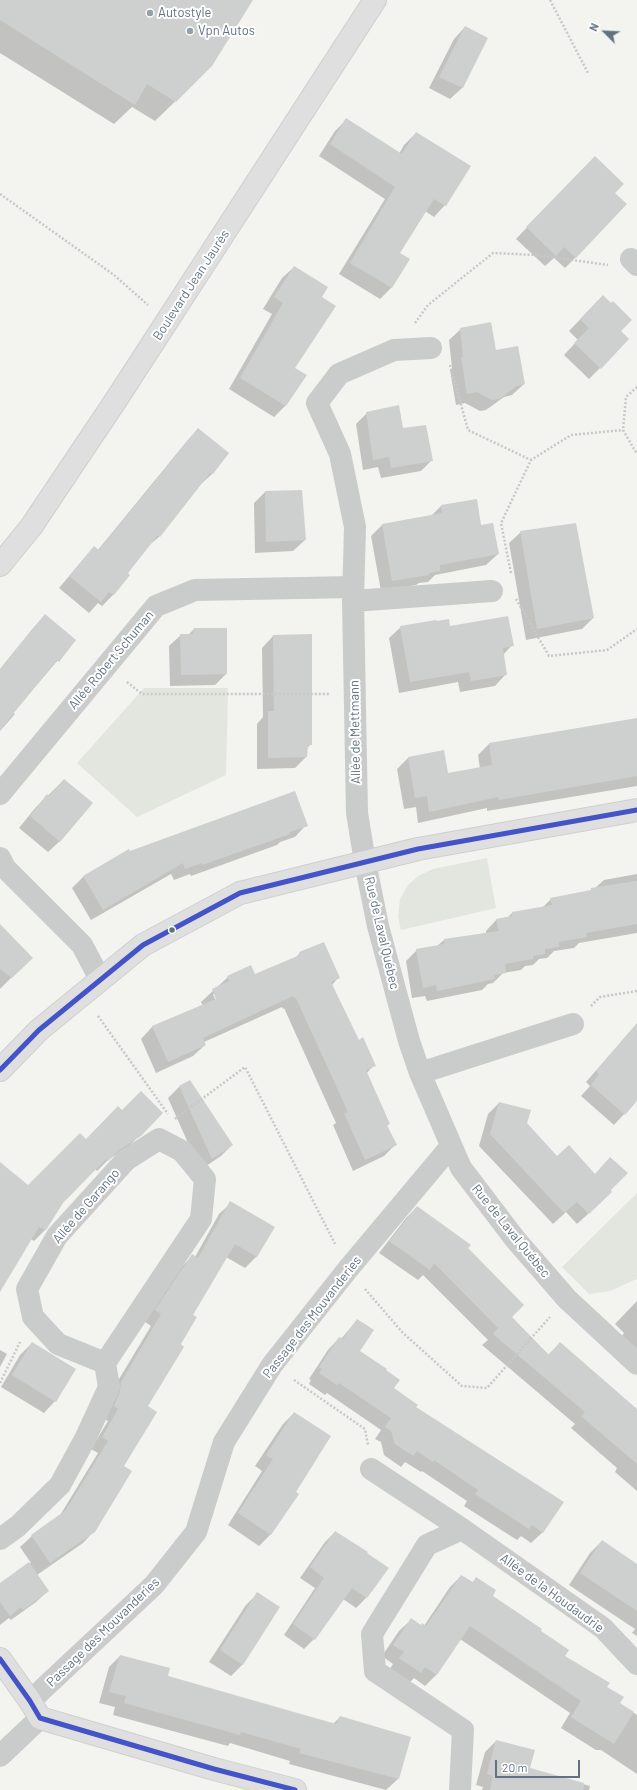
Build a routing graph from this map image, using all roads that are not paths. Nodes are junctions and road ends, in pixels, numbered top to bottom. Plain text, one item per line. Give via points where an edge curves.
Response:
1 (375, 0) edge
2 (432, 348) road end
3 (0, 565) edge
4 (492, 591) road end
5 (353, 594) junction
6 (0, 794) edge
7 (637, 810) edge
8 (0, 858) edge
9 (365, 862) junction
10 (100, 979) junction
11 (573, 1024) road end
12 (0, 1070) edge
13 (420, 1073) junction
14 (451, 1146) junction
15 (105, 1363) junction
16 (637, 1364) edge
17 (371, 1469) road end
18 (462, 1529) junction
19 (0, 1539) edge
20 (0, 1659) edge
21 (637, 1664) edge
22 (35, 1710) junction
23 (0, 1756) edge
24 (295, 1790) edge
25 (460, 1790) edge

1 - 3 street, Boulevard Jean Jaurès via 31,527
2 - 5 street, Allée de Mettmann via 394,350 339,374 317,403 340,454 355,527
4 - 5 street
5 - 6 street, Allée Robert Schuman via 195,590 156,606
5 - 9 street, Allée de Mettmann via 357,813
7 - 9 street via 418,849
8 - 10 street via 5,868 82,945
9 - 10 street via 240,893 142,945
9 - 13 street, Rue de Laval Québec via 378,926 408,1041
10 - 12 street via 39,1030
11 - 13 street
13 - 14 street, Rue de Laval Québec
14 - 16 street, Rue de Laval Québec via 461,1168 520,1245 566,1299
14 - 22 street, Passage des Mouvanderies via 272,1365 224,1442 196,1532 154,1585
15 - 15 street, Allée de Garango via 202,1219 205,1179 182,1151 159,1140 126,1160 57,1236 27,1289 33,1317 58,1344
15 - 19 street via 109,1387 60,1485 18,1526
17 - 18 street, Allée de la Houdaudrie
18 - 21 street, Allée de la Houdaudrie via 603,1628
18 - 25 street via 427,1545 372,1634 375,1671 463,1730
20 - 22 street
22 - 23 street, Passage des Mouvanderies
22 - 24 street via 214,1769

